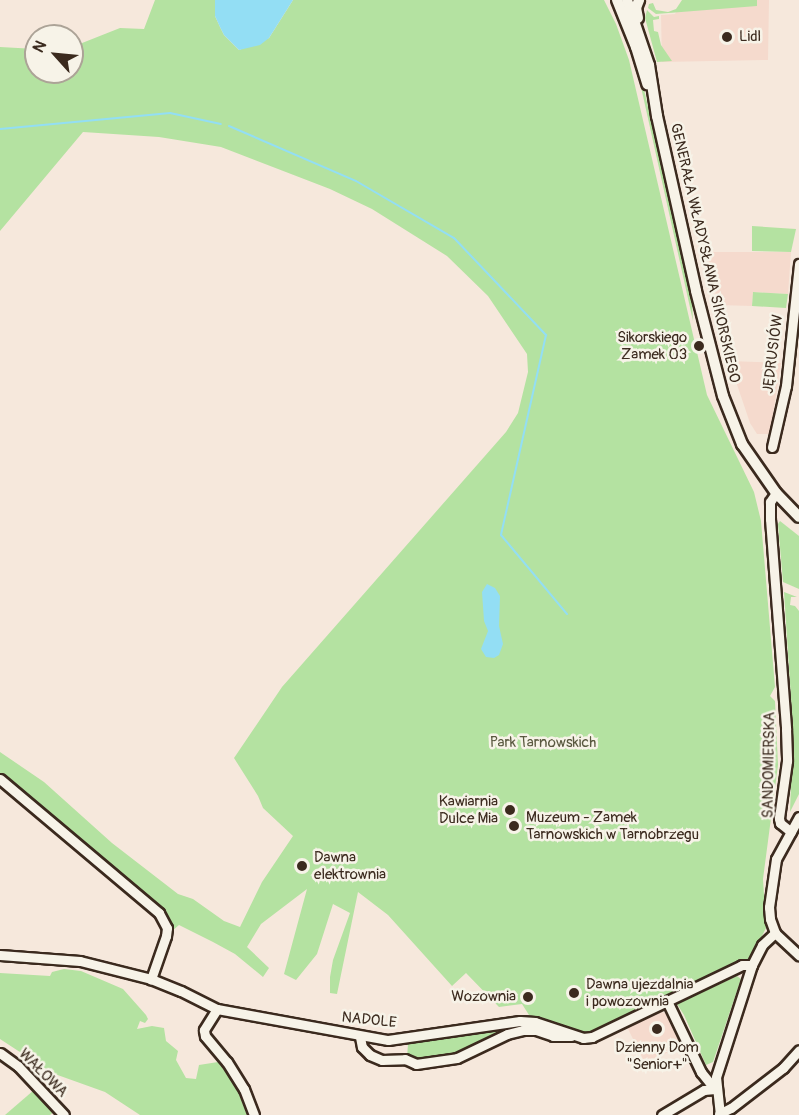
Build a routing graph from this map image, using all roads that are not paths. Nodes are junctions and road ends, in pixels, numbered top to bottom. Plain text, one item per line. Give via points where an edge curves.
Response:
1 (617, 0) edge
2 (627, 0) edge
3 (639, 0) edge
4 (644, 44) junction
5 (657, 116) junction
6 (799, 264) edge
7 (772, 447) dead end
8 (776, 493) junction
9 (799, 517) edge
10 (0, 779) edge
11 (799, 817) edge
12 (791, 832) junction
13 (775, 933) junction
14 (0, 955) edge
15 (799, 955) edge
16 (752, 965) junction
17 (151, 980) junction
18 (667, 1001) junction
19 (217, 1010) junction
20 (572, 1035) junction
21 (360, 1037) junction
22 (799, 1050) edge
23 (0, 1053) edge
24 (715, 1089) junction
25 (719, 1114) edge
26 (64, 1115) edge
27 (254, 1115) edge
28 (662, 1115) edge

1 - 5 street, GENERAŁA WŁADYSŁAWA SIKORSKIEGO
2 - 4 street, GENERAŁA WŁADYSŁAWA SIKORSKIEGO
3 - 4 street via 636,8
4 - 5 street, GENERAŁA WŁADYSŁAWA SIKORSKIEGO
5 - 8 street, GENERAŁA WŁADYSŁAWA SIKORSKIEGO via 723,396 742,444
6 - 7 street, JĘDRUSIÓW via 786,386
8 - 9 street, GENERAŁA WŁADYSŁAWA SIKORSKIEGO
8 - 12 street, SANDOMIERSKA via 769,505 787,761 779,818
10 - 17 street via 159,913 167,928
11 - 12 street
12 - 13 street, SANDOMIERSKA via 776,859 769,907
13 - 15 street
13 - 16 street via 762,945
14 - 17 street, NADOLE via 80,961
16 - 18 street, NADOLE via 742,965
16 - 24 street
17 - 19 street, NADOLE
18 - 20 street, NADOLE via 592,1037
18 - 24 street via 701,1072
19 - 21 street, NADOLE
19 - 27 street via 204,1030 205,1036 244,1089
20 - 21 street, NADOLE via 520,1021 388,1040
20 - 21 street via 523,1030 457,1058 416,1064 370,1055 362,1047
22 - 25 street via 783,1068
23 - 26 street, WAŁOWA via 18,1066
24 - 25 street
24 - 28 street via 704,1090

